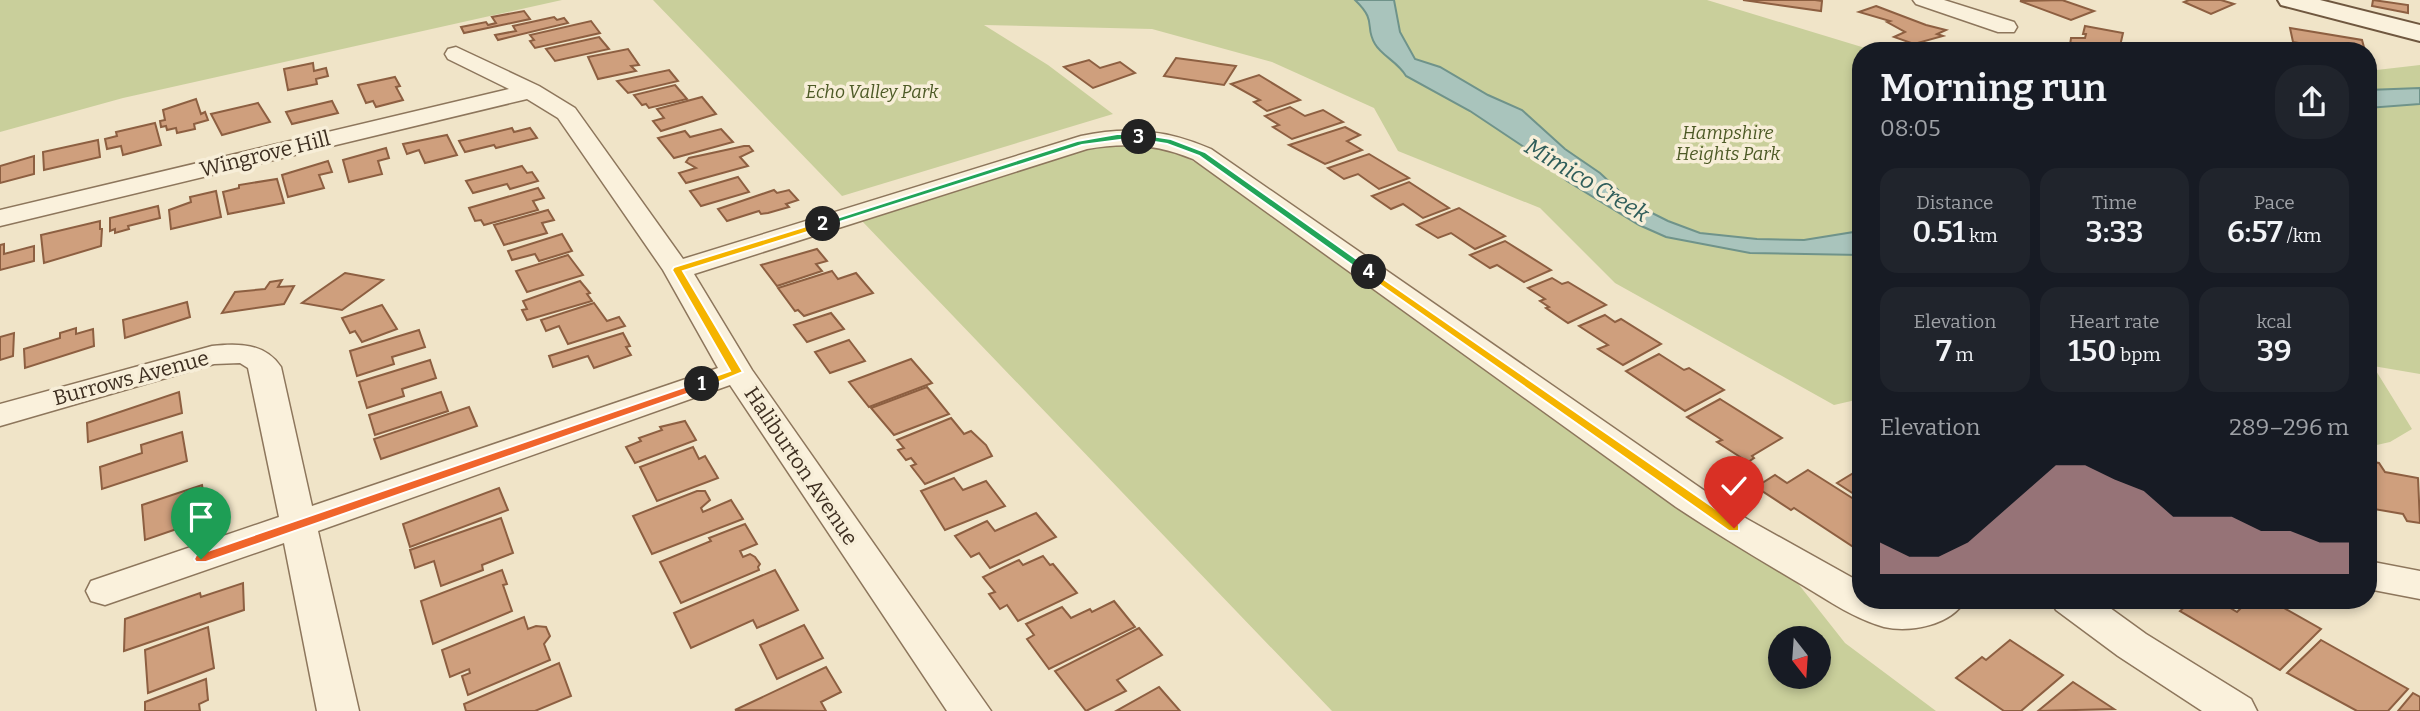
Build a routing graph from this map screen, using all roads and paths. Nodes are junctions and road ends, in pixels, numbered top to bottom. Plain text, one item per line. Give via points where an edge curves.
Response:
1 (1923, 0) edge
2 (2290, 0) edge
3 (2006, 27) dead end
4 (2420, 33) edge
5 (456, 54) dead end
6 (531, 91) junction
7 (0, 218) edge
8 (677, 270) junction
9 (737, 372) junction
10 (0, 415) edge
11 (298, 526) junction
12 (2377, 577) edge
13 (2420, 585) edge
14 (105, 591) dead end
15 (1852, 596) edge
16 (1879, 609) edge
17 (1930, 609) edge
18 (2082, 609) edge
19 (338, 711) edge
20 (970, 711) edge
21 (2236, 711) edge

1 - 3 street
2 - 4 main road
5 - 6 street, Haliburton Avenue
6 - 7 street, Wingrove Hill
6 - 8 street, Haliburton Avenue via 567,113
8 - 9 street, Haliburton Avenue
8 - 15 street via 1081,143 1117,137 1168,141 1202,154 1689,498
9 - 11 street
9 - 20 street, Haliburton Avenue
10 - 11 street, Burrows Avenue via 212,355 238,353 257,358 265,367
11 - 14 street
11 - 19 street, Burrows Avenue
12 - 13 street
16 - 17 street via 1906,615
18 - 21 street

